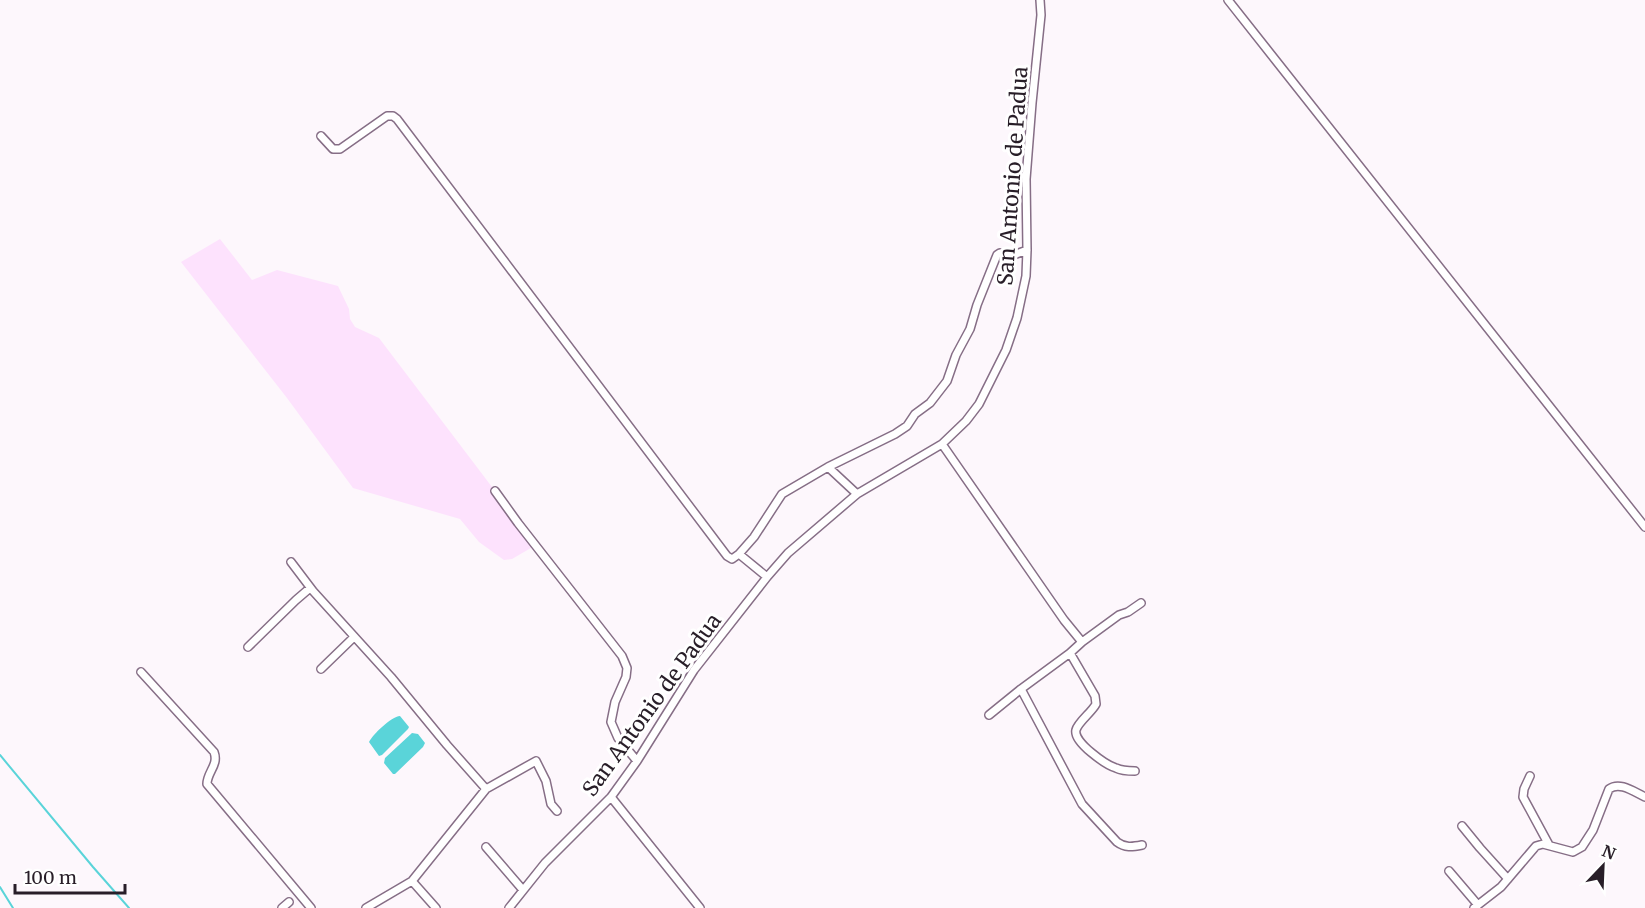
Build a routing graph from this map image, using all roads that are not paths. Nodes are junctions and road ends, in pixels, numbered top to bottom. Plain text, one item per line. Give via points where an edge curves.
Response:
1 (1040, 0) edge
2 (1228, 0) edge
3 (321, 136) dead end
4 (1027, 250) junction
5 (942, 444) junction
6 (828, 467) junction
7 (495, 491) dead end
8 (857, 494) junction
9 (1645, 527) edge
10 (739, 554) junction
11 (291, 562) dead end
12 (767, 577) junction
13 (310, 588) junction
14 (1141, 603) dead end
15 (354, 637) junction
16 (1082, 642) junction
17 (248, 647) dead end
18 (1070, 653) junction
19 (321, 669) dead end
20 (141, 672) dead end
21 (1021, 689) junction
22 (989, 715) dead end
23 (637, 761) junction
24 (1135, 771) dead end
25 (1530, 776) dead end
26 (486, 789) junction
27 (611, 797) junction
28 (1645, 797) edge
29 (557, 811) dead end
30 (1462, 826) dead end
31 (1549, 845) junction
32 (1142, 846) dead end
33 (486, 847) dead end
34 (1449, 871) dead end
35 (1508, 879) junction
36 (412, 880) junction
37 (523, 890) junction
38 (289, 902) dead end
39 (1476, 906) edge
40 (282, 908) edge
41 (311, 908) edge
42 (366, 908) edge
43 (436, 908) edge
44 (509, 908) edge
45 (700, 908) edge

1 - 4 street, San Antonio de Padua via 1026,170
2 - 9 street
3 - 10 street via 333,149 339,149 387,116 397,119 727,556 732,559
4 - 5 street, San Antonio de Padua via 1026,276 1006,351 979,404
4 - 6 street via 1011,256 997,255 947,381 930,403 896,434
5 - 8 street, San Antonio de Padua
5 - 16 street
6 - 8 street
6 - 10 street via 782,494
7 - 23 street via 622,656 626,677 611,722 618,738
8 - 12 street, San Antonio de Padua via 788,553
10 - 12 street
11 - 13 street
12 - 23 street, San Antonio de Padua via 694,669
13 - 15 street
13 - 17 street
14 - 16 street
15 - 19 street
15 - 26 street
16 - 18 street
18 - 21 street
18 - 24 street via 1096,700 1076,735 1109,765
20 - 41 street via 214,752 216,761 207,784
21 - 22 street
21 - 32 street via 1082,804 1122,846
23 - 27 street, San Antonio de Padua
25 - 31 street via 1523,797
26 - 29 street via 536,761
26 - 36 street
27 - 37 street, San Antonio de Padua
27 - 45 street
28 - 31 street via 1620,785 1612,786 1582,848 1573,852
30 - 35 street
31 - 35 street via 1536,846
33 - 37 street
34 - 39 street
35 - 39 street
36 - 42 street
36 - 43 street
37 - 44 street, San Antonio de Padua
38 - 40 street

